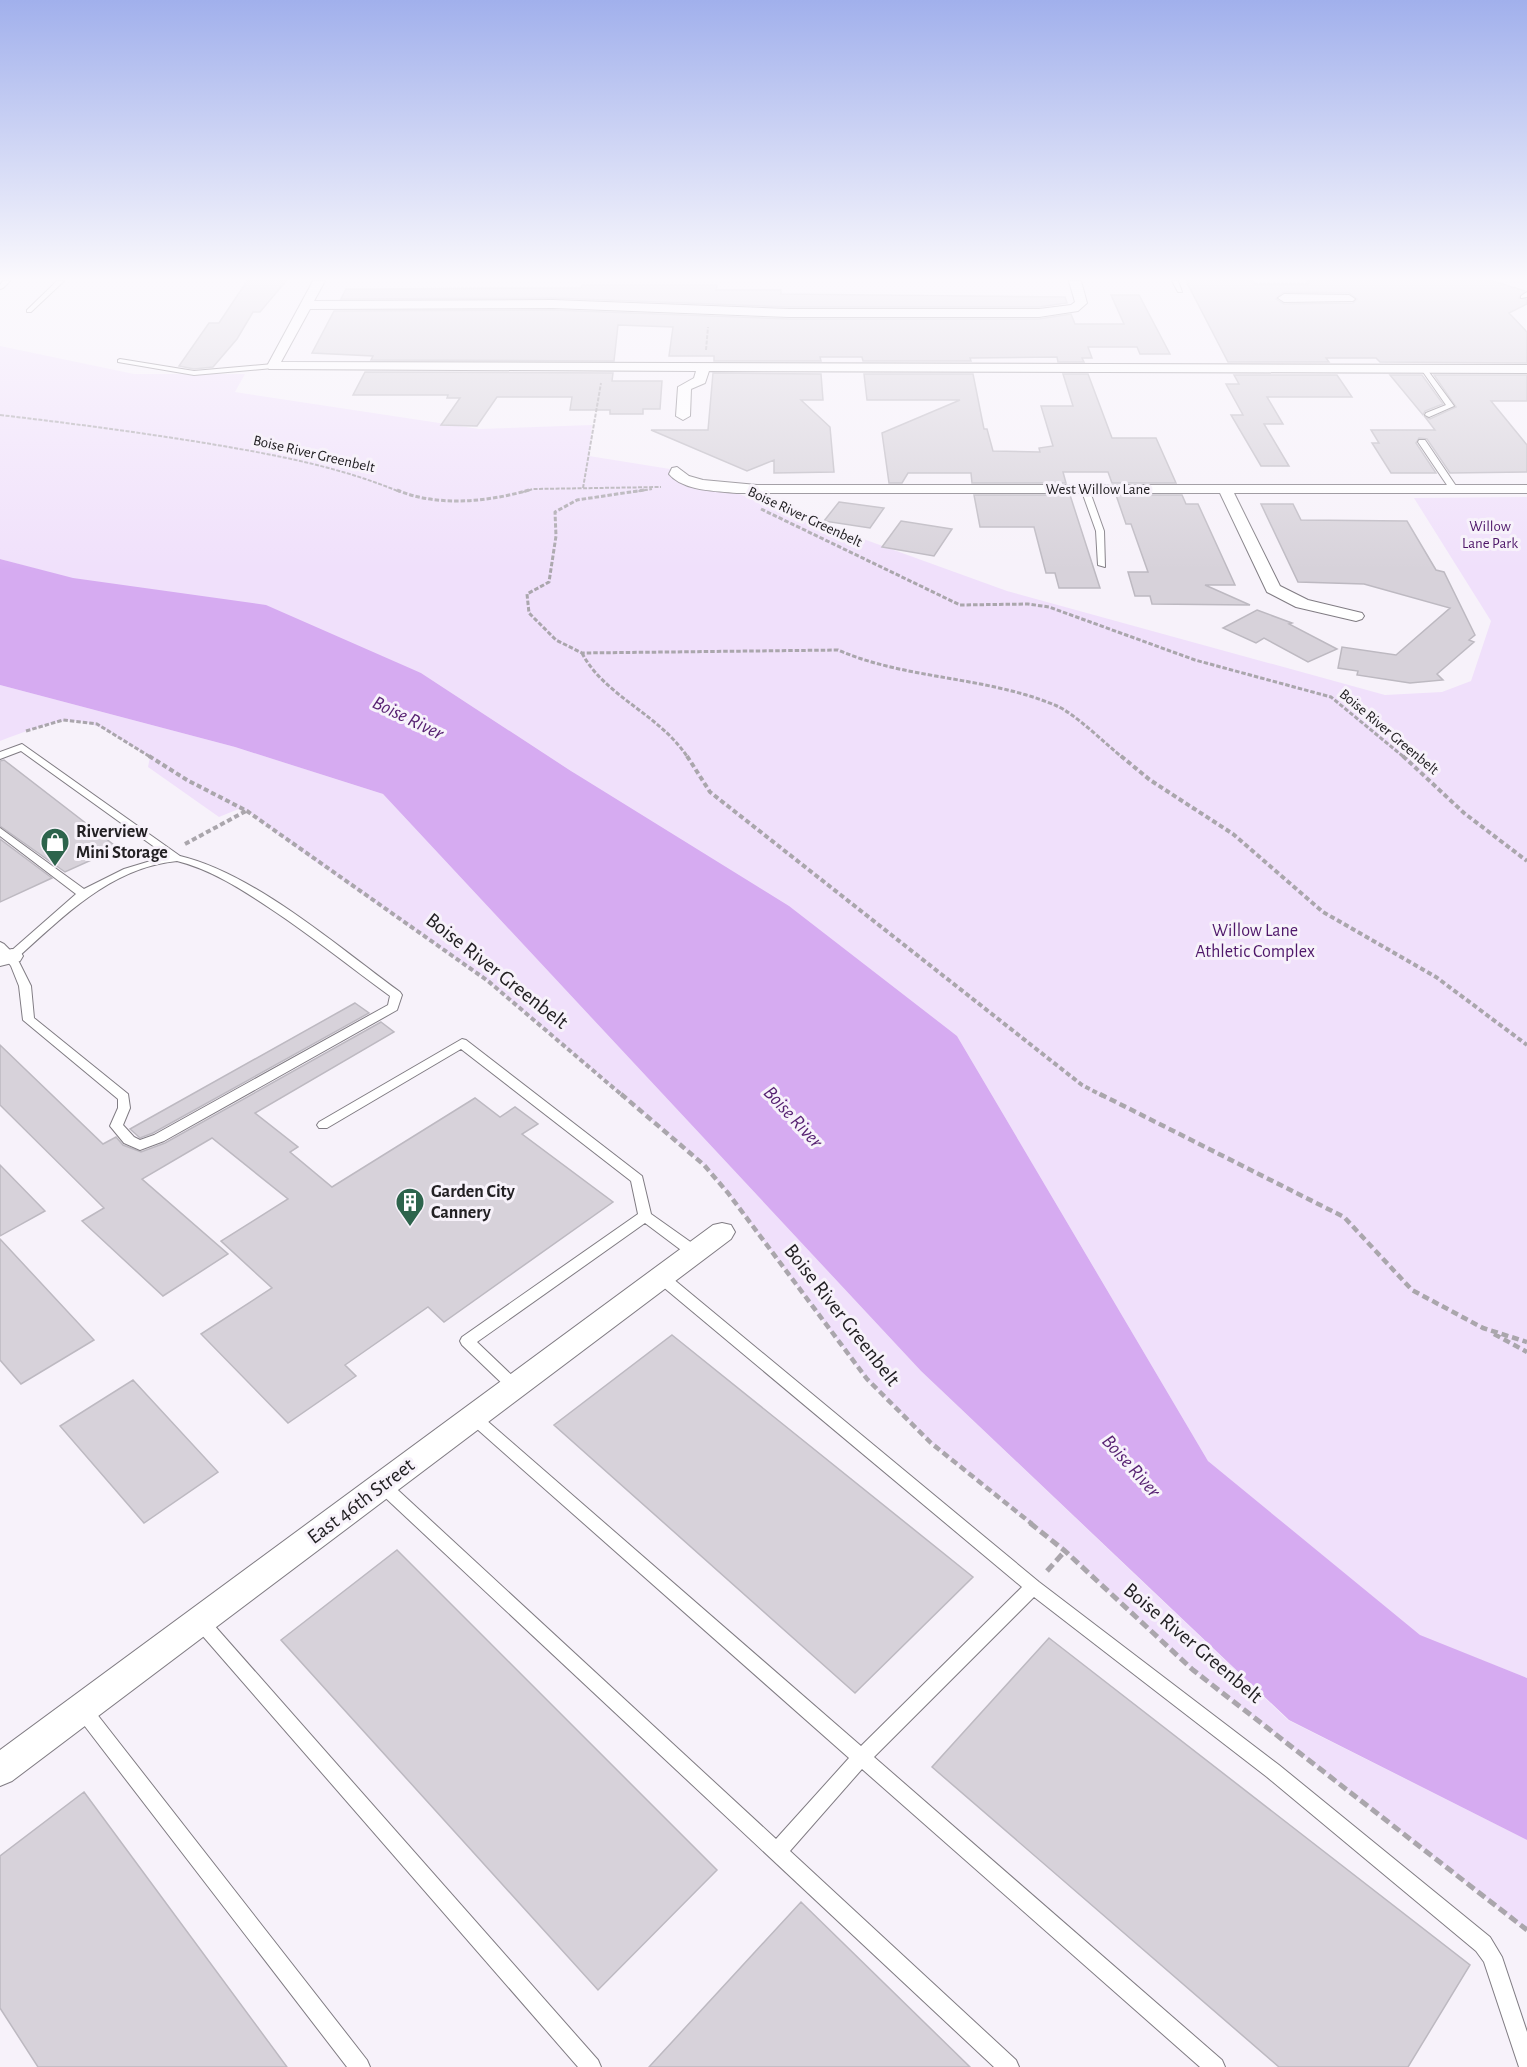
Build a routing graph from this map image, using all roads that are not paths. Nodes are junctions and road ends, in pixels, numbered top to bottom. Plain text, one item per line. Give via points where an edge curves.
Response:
1 (701, 377) edge
2 (1430, 377) edge
3 (1429, 415) dead end
4 (683, 417) dead end
5 (1422, 442) dead end
6 (677, 471) dead end
7 (1085, 489) junction
8 (1226, 489) junction
9 (1454, 489) junction
10 (1527, 489) edge
11 (1102, 566) dead end
12 (1356, 616) dead end
13 (0, 756) edge
14 (0, 831) edge
15 (176, 857) junction
16 (83, 894) junction
17 (4, 954) edge
18 (323, 1125) dead end
19 (645, 1216) junction
20 (722, 1232) dead end
21 (694, 1252) junction
22 (661, 1277) junction
23 (514, 1386) junction
24 (473, 1417) junction
25 (382, 1485) junction
26 (1033, 1587) junction
27 (201, 1621) junction
28 (82, 1709) junction
29 (861, 1758) junction
30 (0, 1770) edge
31 (777, 1852) junction
32 (1527, 2062) edge
33 (584, 2065) edge
34 (360, 2067) edge
35 (1009, 2067) edge
36 (1215, 2067) edge

1 - 4 street via 686,387
2 - 3 lane via 1450,406
5 - 9 lane
6 - 7 street, West Willow Lane via 680,478 735,488
7 - 8 street, West Willow Lane
7 - 11 lane via 1100,531
8 - 9 street, West Willow Lane
8 - 12 street via 1273,590 1285,598
9 - 10 street, West Willow Lane
13 - 15 lane via 22,747
14 - 16 lane
15 - 16 lane via 148,863
15 - 17 lane via 201,862 262,899 396,995 393,1006 159,1138 140,1145 116,1126 124,1097 29,1020 24,1009 26,992
16 - 17 lane
18 - 19 lane via 462,1043 637,1179
19 - 21 lane
19 - 23 lane via 467,1341
20 - 21 street, East 46th Street
21 - 22 street, East 46th Street
22 - 23 street, East 46th Street
22 - 26 lane
23 - 24 street, East 46th Street
24 - 25 street, East 46th Street
24 - 29 lane
25 - 27 street, East 46th Street
25 - 31 lane
26 - 29 lane
26 - 32 lane via 1273,1771 1483,1944 1492,1957
27 - 28 street, East 46th Street
27 - 33 lane
28 - 30 street, East 46th Street
28 - 34 lane
29 - 31 lane
29 - 36 lane
31 - 35 lane

